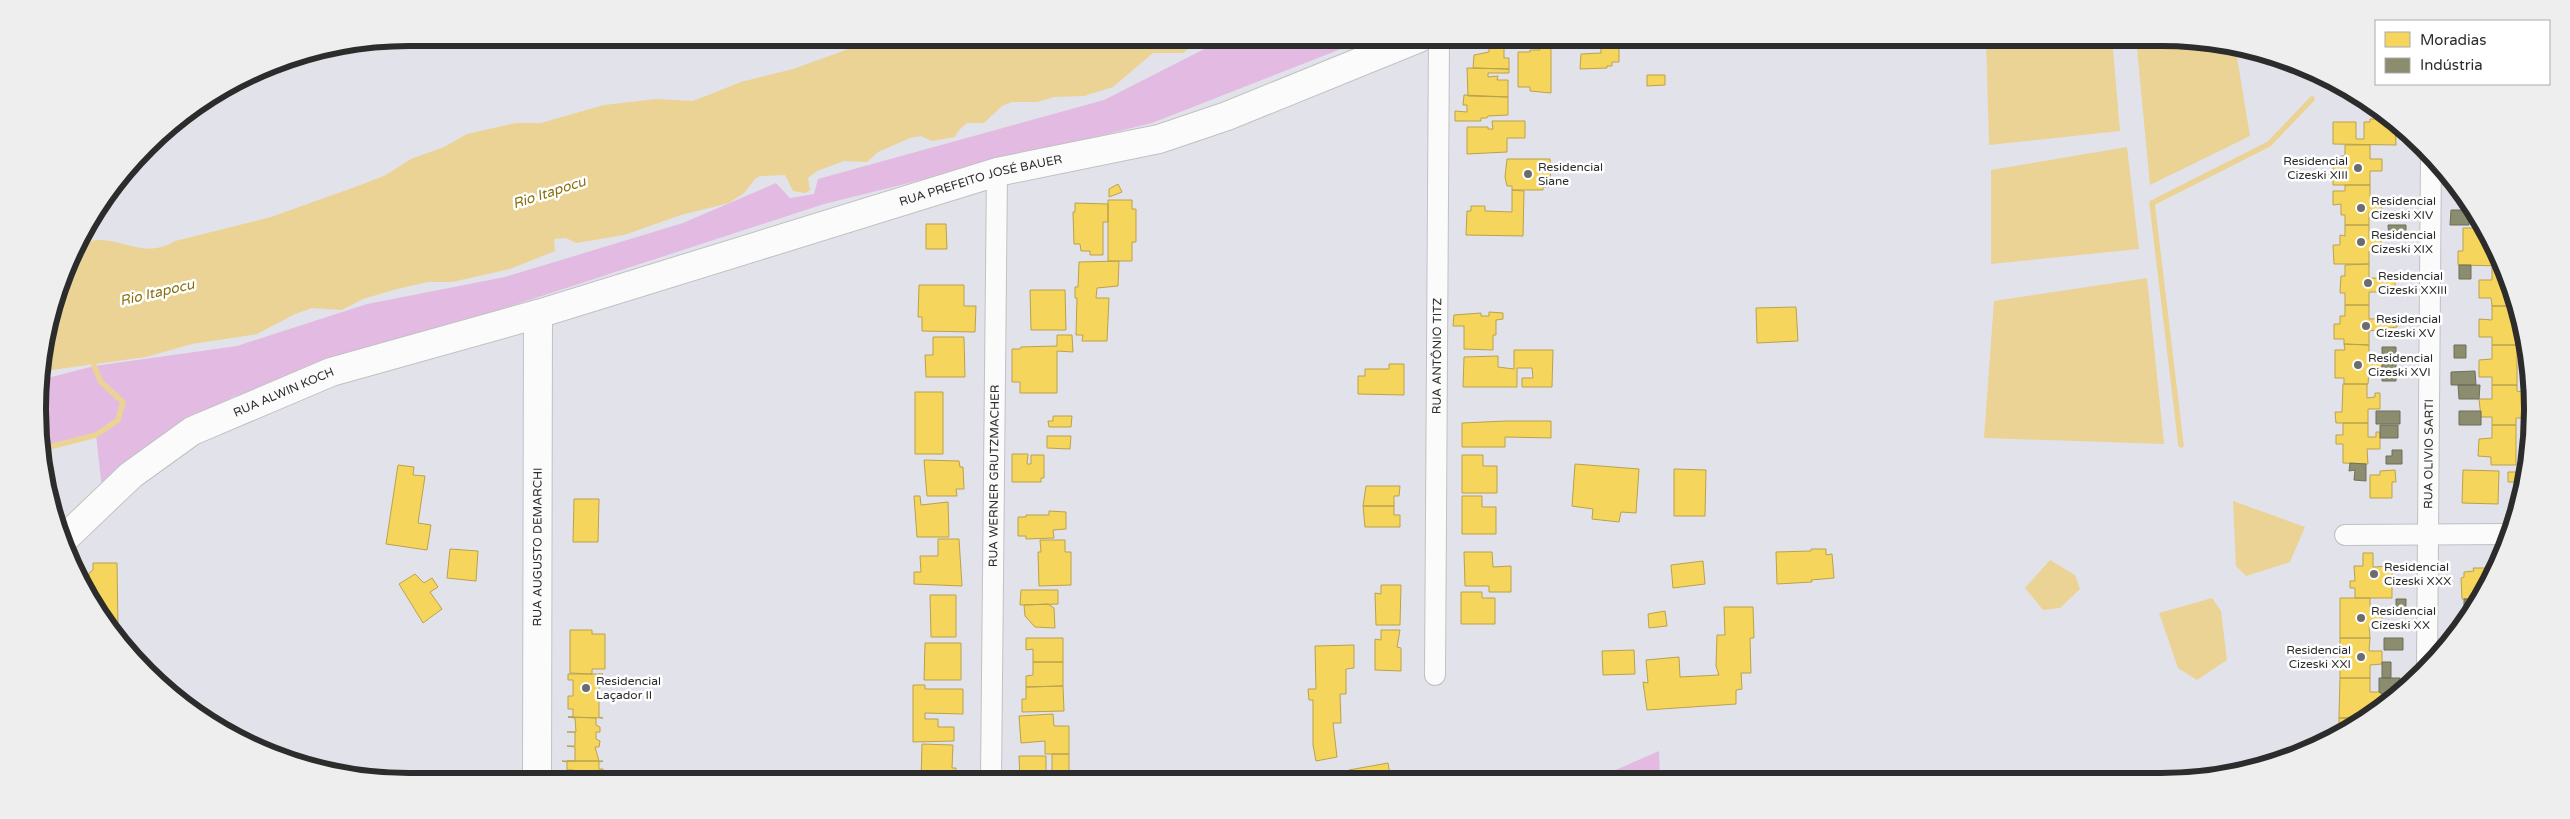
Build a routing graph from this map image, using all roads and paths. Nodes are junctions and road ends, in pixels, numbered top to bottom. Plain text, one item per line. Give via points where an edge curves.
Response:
1 (1399, 46) edge
2 (1439, 46) edge
3 (2431, 167) edge
4 (997, 172) junction
5 (538, 314) junction
6 (69, 534) edge
7 (2501, 534) edge
8 (2345, 536) dead end
9 (2428, 536) junction
10 (2428, 655) edge
11 (1435, 675) dead end
12 (537, 773) edge
13 (991, 773) edge

1 - 4 street, RUA PREFEITO JOSÉ BAUER via 1227,116 1159,139
2 - 11 street, RUA ANTÔNIO TITZ
3 - 9 street, RUA OLIVIO SARTI
4 - 5 street, RUA PREFEITO JOSÉ BAUER
4 - 13 street, RUA WERNER GRUTZMACHER
5 - 6 street, RUA ALWIN KOCH via 331,372 192,431 131,475
5 - 12 street, RUA AUGUSTO DEMARCHI
7 - 9 street
8 - 9 street
9 - 10 street, RUA OLIVIO SARTI

